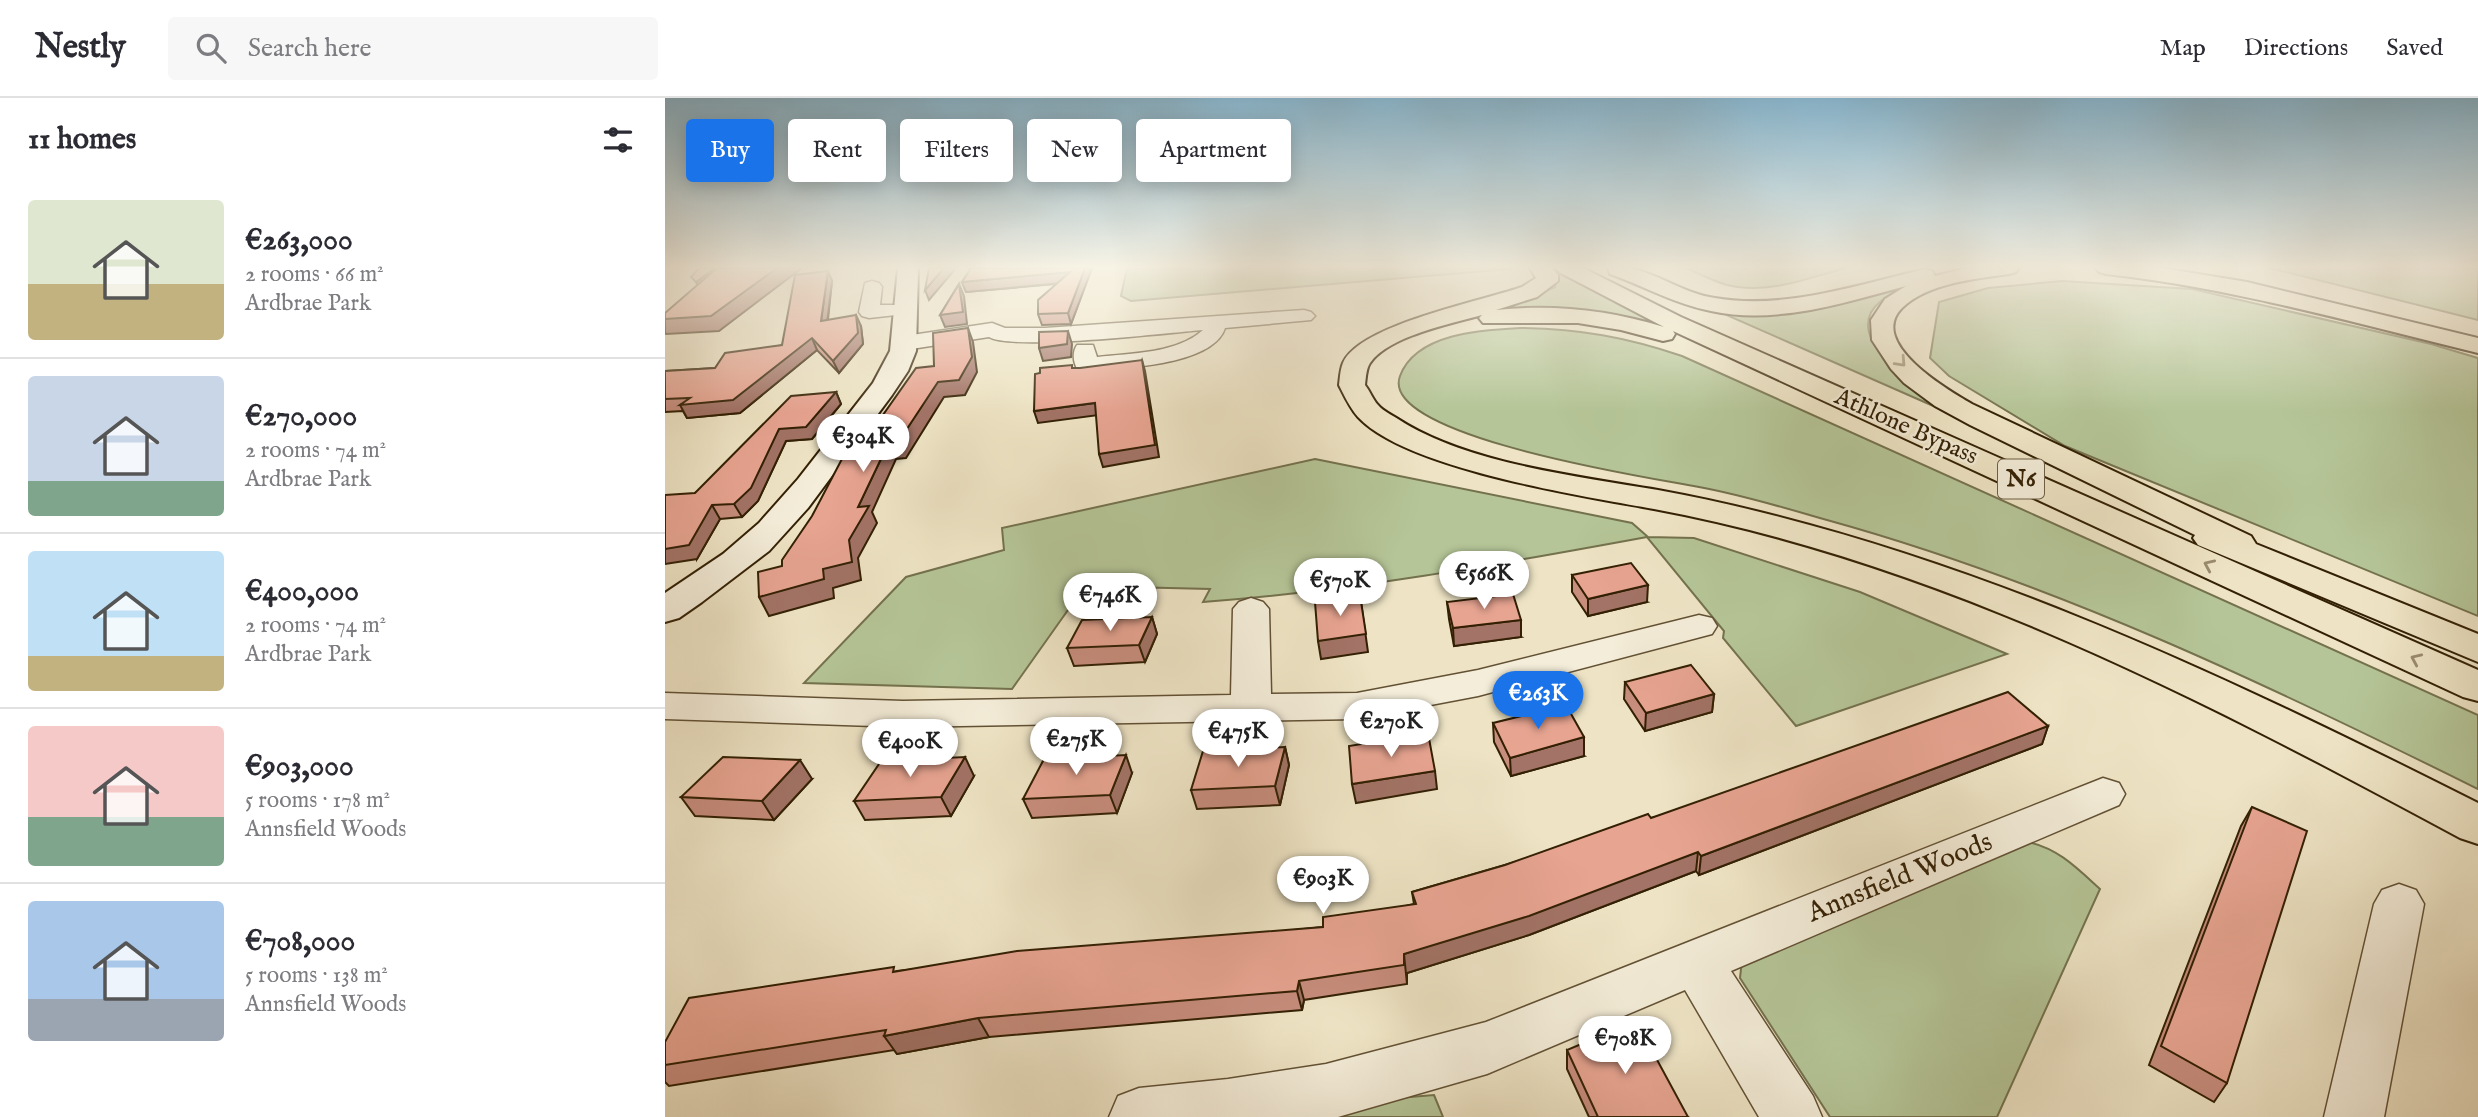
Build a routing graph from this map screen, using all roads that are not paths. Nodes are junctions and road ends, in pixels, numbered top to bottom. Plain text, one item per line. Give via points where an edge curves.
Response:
1 (907, 316) edge
2 (1304, 316) dead end
3 (1447, 316) edge
4 (1660, 316) edge
5 (1711, 316) edge
6 (1885, 316) edge
7 (2360, 316) edge
8 (2389, 316) edge
9 (1217, 321) junction
10 (1396, 334) junction
11 (2478, 339) edge
12 (905, 343) junction
13 (2478, 346) edge
14 (1059, 368) edge
15 (1962, 453) junction
16 (2323, 584) junction
17 (1251, 609) dead end
18 (665, 610) edge
19 (1699, 626) dead end
20 (2478, 649) edge
21 (2478, 687) edge
22 (665, 706) edge
23 (1251, 708) junction
24 (2103, 794) dead end
25 (2478, 825) edge
26 (2399, 904) dead end
27 (1696, 961) junction
28 (1139, 1117) edge
29 (1791, 1117) edge
30 (2354, 1117) edge

1 - 12 main road
2 - 9 street
3 - 10 highway
4 - 15 highway, Athlone Bypass / N6
5 - 16 highway, Athlone Bypass / N6 via 1904,406
6 -> 16 highway via 1882,326 1887,347 1925,385 2002,429
7 - 13 highway
8 - 11 highway
9 - 12 street via 1045,335 1002,335 992,330
9 - 14 street via 1215,331 1193,349 1168,355 1085,357
10 - 15 highway via 1509,316 1574,317 1633,325 1802,395
10 - 25 highway via 1362,355 1351,381 1368,414 1418,442 1537,477 1692,507 1800,534 1939,576 2078,630 2232,699
12 - 18 main road via 884,386 778,522 731,564
21 -> 15 highway, Athlone Bypass / N6
16 - 20 highway, Athlone Bypass / N6
17 - 23 street
19 - 23 street via 1478,683 1357,706
22 - 23 street via 903,714
24 - 27 street, Annsfield Woods
26 - 30 street
27 - 28 street, Annsfield Woods via 1545,1026 1453,1059 1326,1092
27 - 29 street

